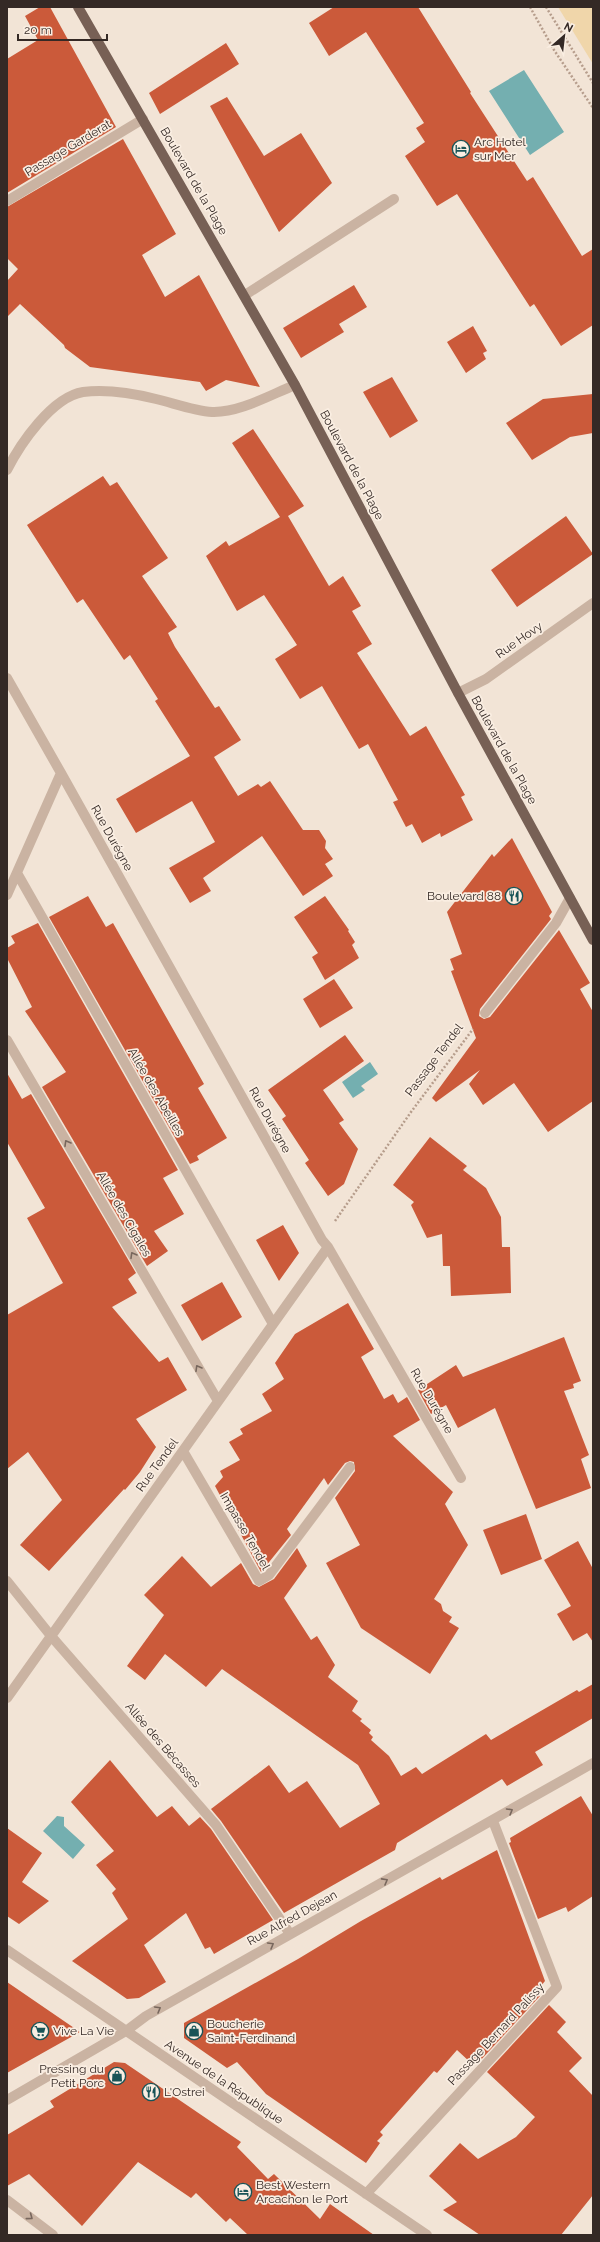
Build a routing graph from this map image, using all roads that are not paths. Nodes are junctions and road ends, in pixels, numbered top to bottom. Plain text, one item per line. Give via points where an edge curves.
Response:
1 (78, 7) edge
2 (143, 119) junction
3 (394, 199) dead end
4 (7, 201) edge
5 (245, 295) junction
6 (295, 385) junction
7 (7, 470) edge
8 (593, 603) edge
9 (7, 678) edge
10 (458, 693) junction
11 (61, 773) junction
12 (17, 873) junction
13 (7, 895) edge
14 (570, 898) junction
15 (593, 940) edge
16 (485, 1013) road end
17 (7, 1040) edge
18 (325, 1243) junction
19 (273, 1324) junction
20 (218, 1401) junction
21 (183, 1451) junction
22 (350, 1467) dead end
23 (461, 1478) dead end
24 (7, 1581) edge
25 (51, 1636) junction
26 (7, 1698) edge
27 (593, 1763) edge
28 (493, 1821) junction
29 (290, 1934) junction
30 (7, 1950) edge
31 (126, 2031) junction
32 (7, 2100) edge
33 (366, 2194) junction
34 (7, 2200) edge
35 (53, 2235) edge
36 (428, 2235) edge

1 - 2 main road, Boulevard de la Plage
2 - 4 street, Passage Garderat
2 - 5 main road, Boulevard de la Plage
3 - 5 street
5 - 6 main road, Boulevard de la Plage
6 - 7 street via 230,410 211,412 140,395 113,391 82,392 59,403 37,425
6 - 10 main road, Boulevard de la Plage
8 - 10 street, Rue Hovy via 486,679
9 - 11 street, Rue Durégne
10 - 14 main road, Boulevard de la Plage
11 - 12 street
11 - 18 street, Rue Durégne
12 - 13 street
12 - 19 street, Allée des Abeilles
14 - 15 main road, Boulevard de la Plage
14 - 16 street via 556,923
20 -> 17 street, Allée des Cigales
18 - 19 street, Rue Tendel
18 - 23 street, Rue Durégne
19 - 20 street, Rue Tendel
20 - 21 street, Rue Tendel
21 - 22 street, Impasse Tendel via 259,1581 268,1575
21 - 25 street, Rue Tendel
24 - 25 street, Allée des Bécasses
25 - 26 street, Rue Tendel
25 - 29 street, Allée des Bécasses via 216,1825
28 -> 27 street, Rue Alfred Dejean
29 -> 28 street, Rue Alfred Dejean
28 - 33 street, Passage Bernard Palissy via 557,1987
31 -> 29 street, Rue Alfred Dejean via 146,2016
30 - 31 street, Avenue de la République
31 - 32 street, Rue Alfred Dejean
31 - 33 street, Avenue de la République
33 - 36 street, Avenue de la République
34 -> 35 street

